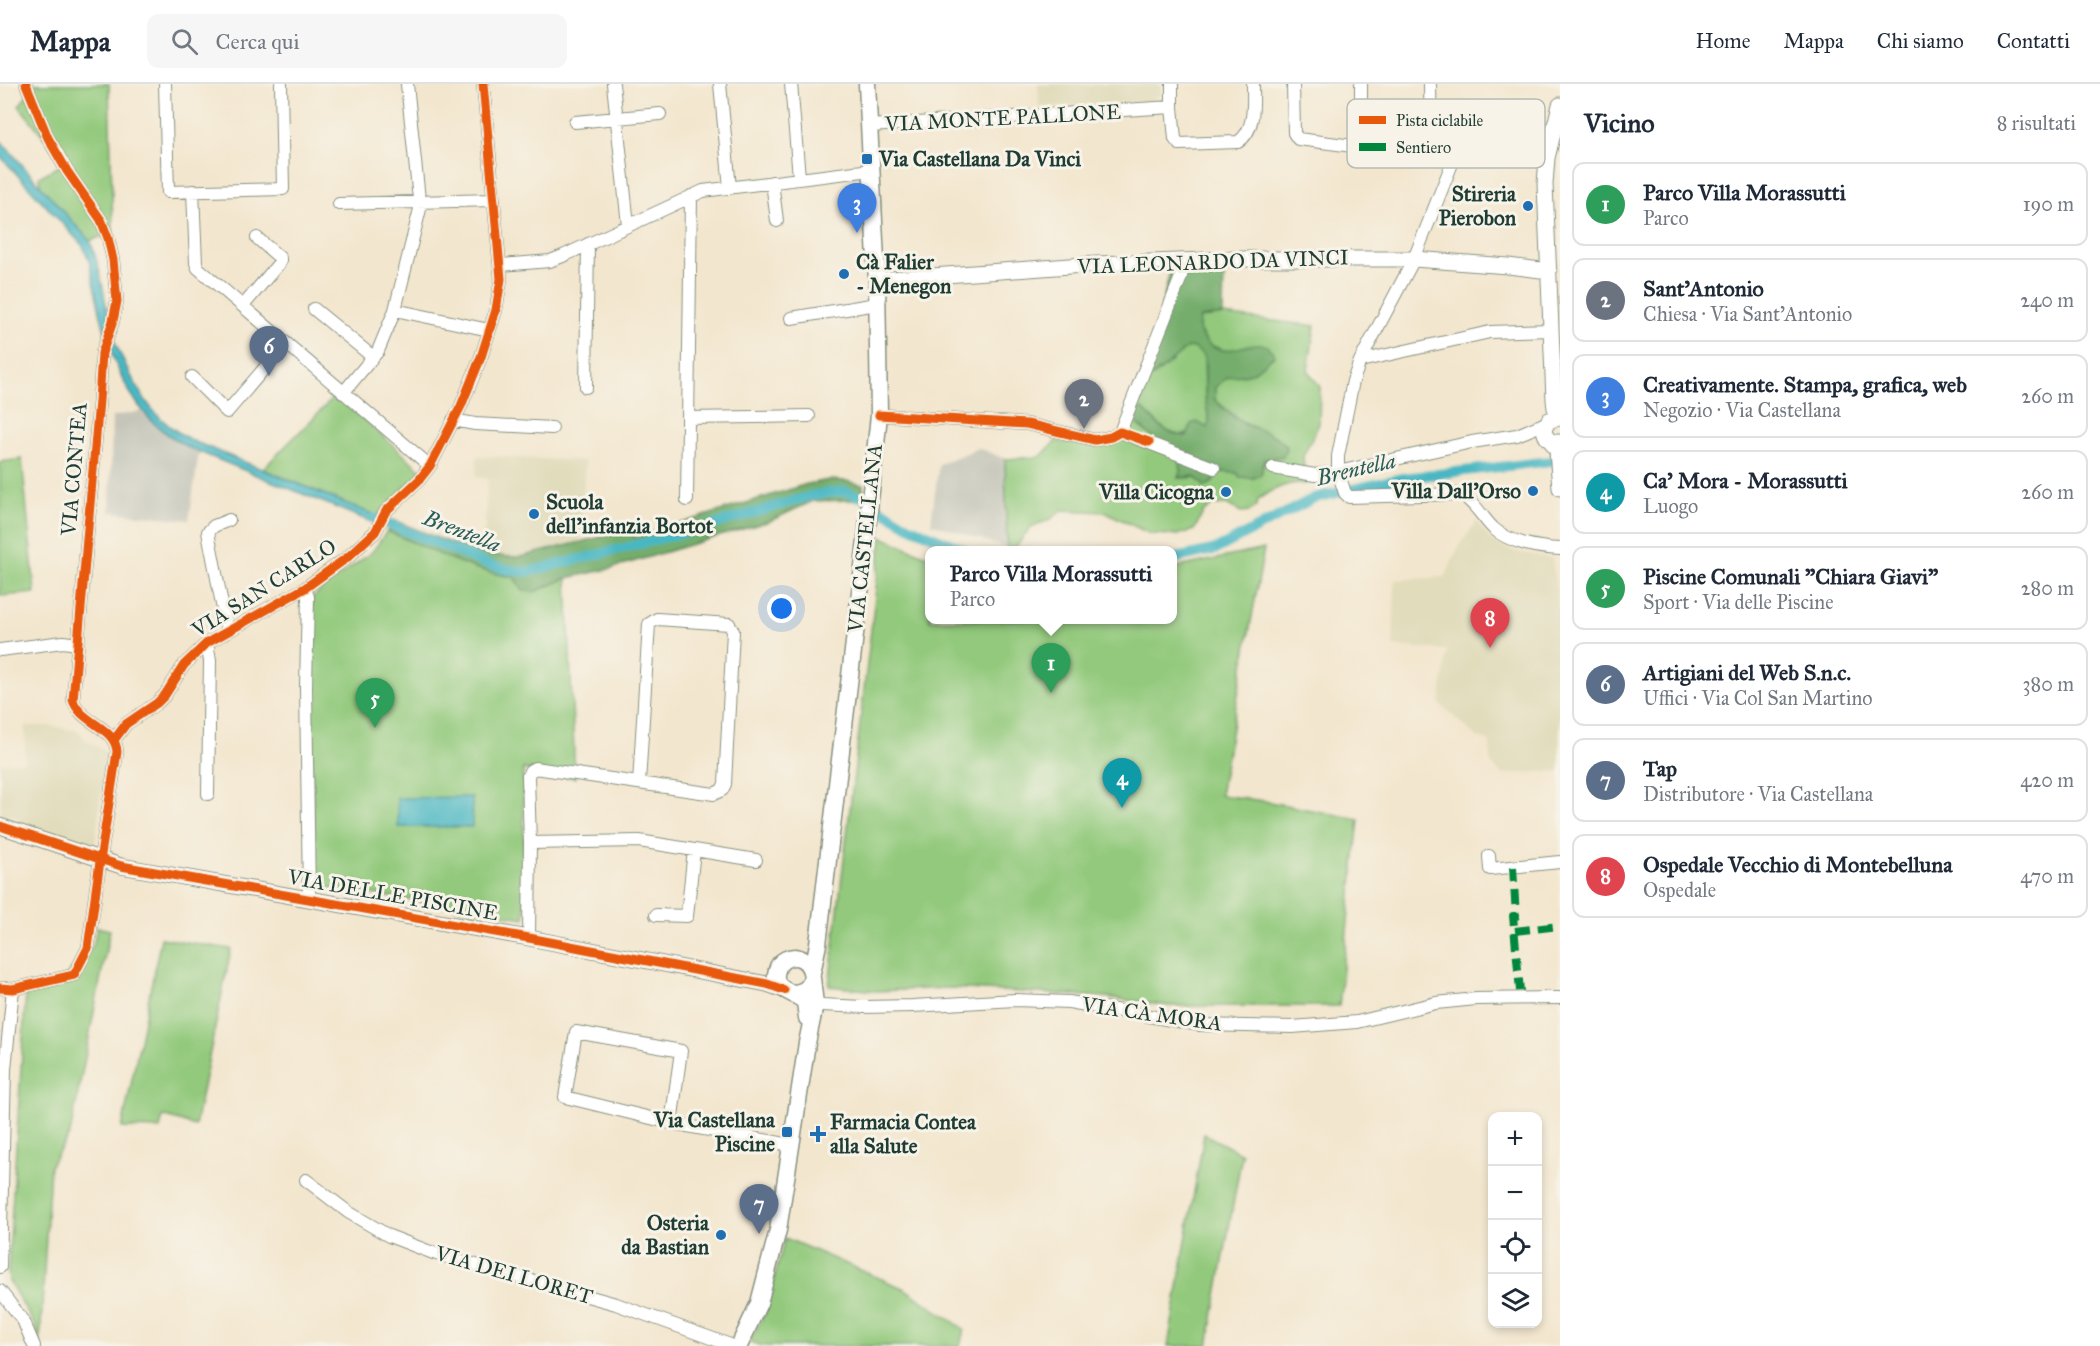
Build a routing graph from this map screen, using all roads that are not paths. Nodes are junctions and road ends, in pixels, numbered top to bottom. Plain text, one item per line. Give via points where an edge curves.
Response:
1 (26, 84) edge
2 (165, 84) edge
3 (281, 84) edge
4 (407, 84) edge
5 (483, 84) edge
6 (613, 84) edge
7 (720, 84) edge
8 (791, 84) edge
9 (867, 84) edge
10 (1172, 84) edge
11 (1253, 84) edge
12 (1293, 84) edge
13 (1560, 105) edge
14 (1173, 107) junction
15 (660, 114) dead end
16 (617, 119) junction
17 (575, 122) dead end
18 (869, 126) junction
19 (1347, 145) edge
20 (1547, 158) joint
21 (1450, 168) edge
22 (871, 170) junction
23 (799, 177) junction
24 (772, 182) junction
25 (730, 188) junction
26 (193, 191) junction
27 (691, 196) junction
28 (494, 200) junction
29 (419, 202) junction
30 (339, 204) dead end
31 (777, 221) dead end
32 (628, 225) junction
33 (257, 238) dead end
34 (588, 244) junction
35 (1414, 259) junction
36 (1184, 261) junction
37 (501, 265) junction
38 (1554, 271) edge
39 (877, 280) junction
40 (877, 304) junction
41 (243, 306) junction
42 (314, 309) dead end
43 (395, 310) junction
44 (791, 318) dead end
45 (489, 330) junction
46 (1551, 330) junction
47 (286, 343) junction
48 (373, 357) junction
49 (1360, 361) junction
50 (192, 377) dead end
51 (586, 387) dead end
52 (343, 393) junction
53 (879, 415) junction
54 (809, 416) dead end
55 (688, 418) junction
56 (1554, 419) edge
57 (453, 420) junction
58 (552, 428) dead end
59 (1120, 432) junction
60 (1517, 435) junction
61 (1556, 447) edge
62 (430, 466) junction
63 (1214, 468) dead end
64 (1273, 468) dead end
65 (1338, 472) junction
66 (1560, 488) edge
67 (687, 500) dead end
68 (229, 520) dead end
69 (1560, 549) edge
70 (305, 588) junction
71 (227, 630) junction
72 (207, 643) junction
73 (78, 644) junction
74 (0, 650) edge
75 (114, 740) junction
76 (639, 783) junction
77 (208, 794) dead end
78 (0, 825) edge
79 (530, 843) junction
80 (694, 850) junction
81 (1489, 856) dead end
82 (756, 860) dead end
83 (100, 861) junction
84 (1560, 862) edge
85 (309, 898) junction
86 (656, 915) dead end
87 (820, 919) junction
88 (530, 938) junction
89 (785, 959) junction
90 (812, 975) junction
91 (739, 979) junction
92 (0, 988) edge
93 (13, 990) junction
94 (787, 992) junction
95 (1560, 998) edge
96 (815, 1002) junction
97 (807, 1043) junction
98 (671, 1122) junction
99 (791, 1145) junction
100 (306, 1180) dead end
101 (0, 1267) edge
102 (0, 1291) edge
103 (34, 1346) edge
104 (733, 1346) edge
105 (739, 1346) edge

1 - 73 street, VIA CONTEA via 48,138 101,220 116,288 116,308 100,364
2 - 26 street via 168,192
3 - 26 street via 283,189
4 - 29 street
5 - 28 street, VIA SAN CARLO
6 - 16 street
7 - 25 street
8 - 23 street
9 - 18 main road, VIA CASTELLANA
10 - 14 street
11 - 14 street via 1251,124 1244,139 1238,142 1179,144
12 - 19 street via 1296,138
13 - 20 street
14 - 18 street, VIA MONTE PALLONE
15 - 16 street
16 - 17 street
16 - 32 street
18 - 22 main road, VIA CASTELLANA
20 - 38 street via 1545,184
21 - 35 street
22 - 23 street
22 - 39 main road, VIA CASTELLANA
23 - 24 street
24 - 25 street
24 - 31 street
25 - 27 street
26 - 41 street via 196,263
27 - 32 street
27 - 55 street
28 - 29 street
28 - 37 street, VIA SAN CARLO
29 - 30 street
29 - 43 street
32 - 34 street
33 - 41 street via 280,258
34 - 37 street via 550,261
34 - 51 street
35 - 36 street, VIA LEONARDO DA VINCI
35 - 38 street, VIA LEONARDO DA VINCI
35 - 49 street
36 - 39 street, VIA LEONARDO DA VINCI
36 - 59 street
37 - 45 street, VIA SAN CARLO via 496,310
38 - 46 street
39 - 40 main road, VIA CASTELLANA
40 - 44 street
40 - 53 main road, VIA CASTELLANA
41 - 47 street
42 - 48 street
43 - 45 street
43 - 48 street
45 - 57 street, VIA SAN CARLO
46 - 49 street via 1490,332
46 - 56 street
47 - 50 street via 228,412
47 - 52 street
48 - 52 street
49 - 65 street via 1340,446
52 - 62 street
53 - 59 street via 1028,424 1095,440
53 - 87 main road, VIA CASTELLANA
54 - 55 street
55 - 67 street
56 - 60 street
56 - 61 street via 1544,432
57 - 58 street
57 - 62 street, VIA SAN CARLO
59 - 63 street
60 - 61 street
60 - 65 street
61 - 66 street
62 - 70 street, VIA SAN CARLO via 386,511 375,532
64 - 65 street via 1315,475
65 - 69 street via 1345,494 1354,498 1460,494 1508,538
68 - 71 street via 208,532
70 - 71 street, VIA SAN CARLO
70 - 85 street, VIA DELLE PISCINE
71 - 72 street, VIA SAN CARLO
72 - 75 street, VIA SAN CARLO via 184,665 165,695 126,724
72 - 77 street
73 - 74 street via 63,642
73 - 75 street, VIA CONTEA via 75,706
75 - 83 street via 117,756
76 - 76 street via 714,794 724,787 733,631 729,624 657,619 650,624
76 - 79 street via 532,769 528,776
78 - 83 street, VIA DELLE PISCINE
79 - 80 street via 639,841
79 - 88 street
80 - 82 street
80 - 86 street via 687,916
81 - 84 street via 1490,869
83 - 85 street, VIA DELLE PISCINE
83 - 93 street via 88,948 74,975
85 - 88 street, VIA DELLE PISCINE
87 - 89 main road, VIA CASTELLANA via 809,939
87 - 90 main road, VIA CASTELLANA
88 - 91 street, VIA DELLE PISCINE
89 - 90 main road via 803,960
89 - 91 street, VIA DELLE PISCINE via 759,975
89 - 94 main road via 776,973 778,985
90 - 94 main road via 806,989
90 - 96 main road, VIA CASTELLANA
91 - 94 street, VIA DELLE PISCINE
92 - 93 street
93 - 101 street via 5,1069
94 - 97 main road, VIA CASTELLANA via 807,1005
95 - 96 street, VIA CÀ MORA via 1436,1002 1357,1023 1281,1027 1200,1025 1069,1002 1015,1000 873,1007 826,1006
96 - 97 main road, VIA CASTELLANA
97 - 99 main road, VIA CASTELLANA
98 - 98 street via 681,1051 576,1032 565,1097
98 - 99 street
99 - 105 main road, VIA CASTELLANA via 768,1271 759,1303
100 - 104 street, VIA DEI LORET via 348,1212 389,1236 433,1253 616,1304
102 - 103 street via 23,1320

